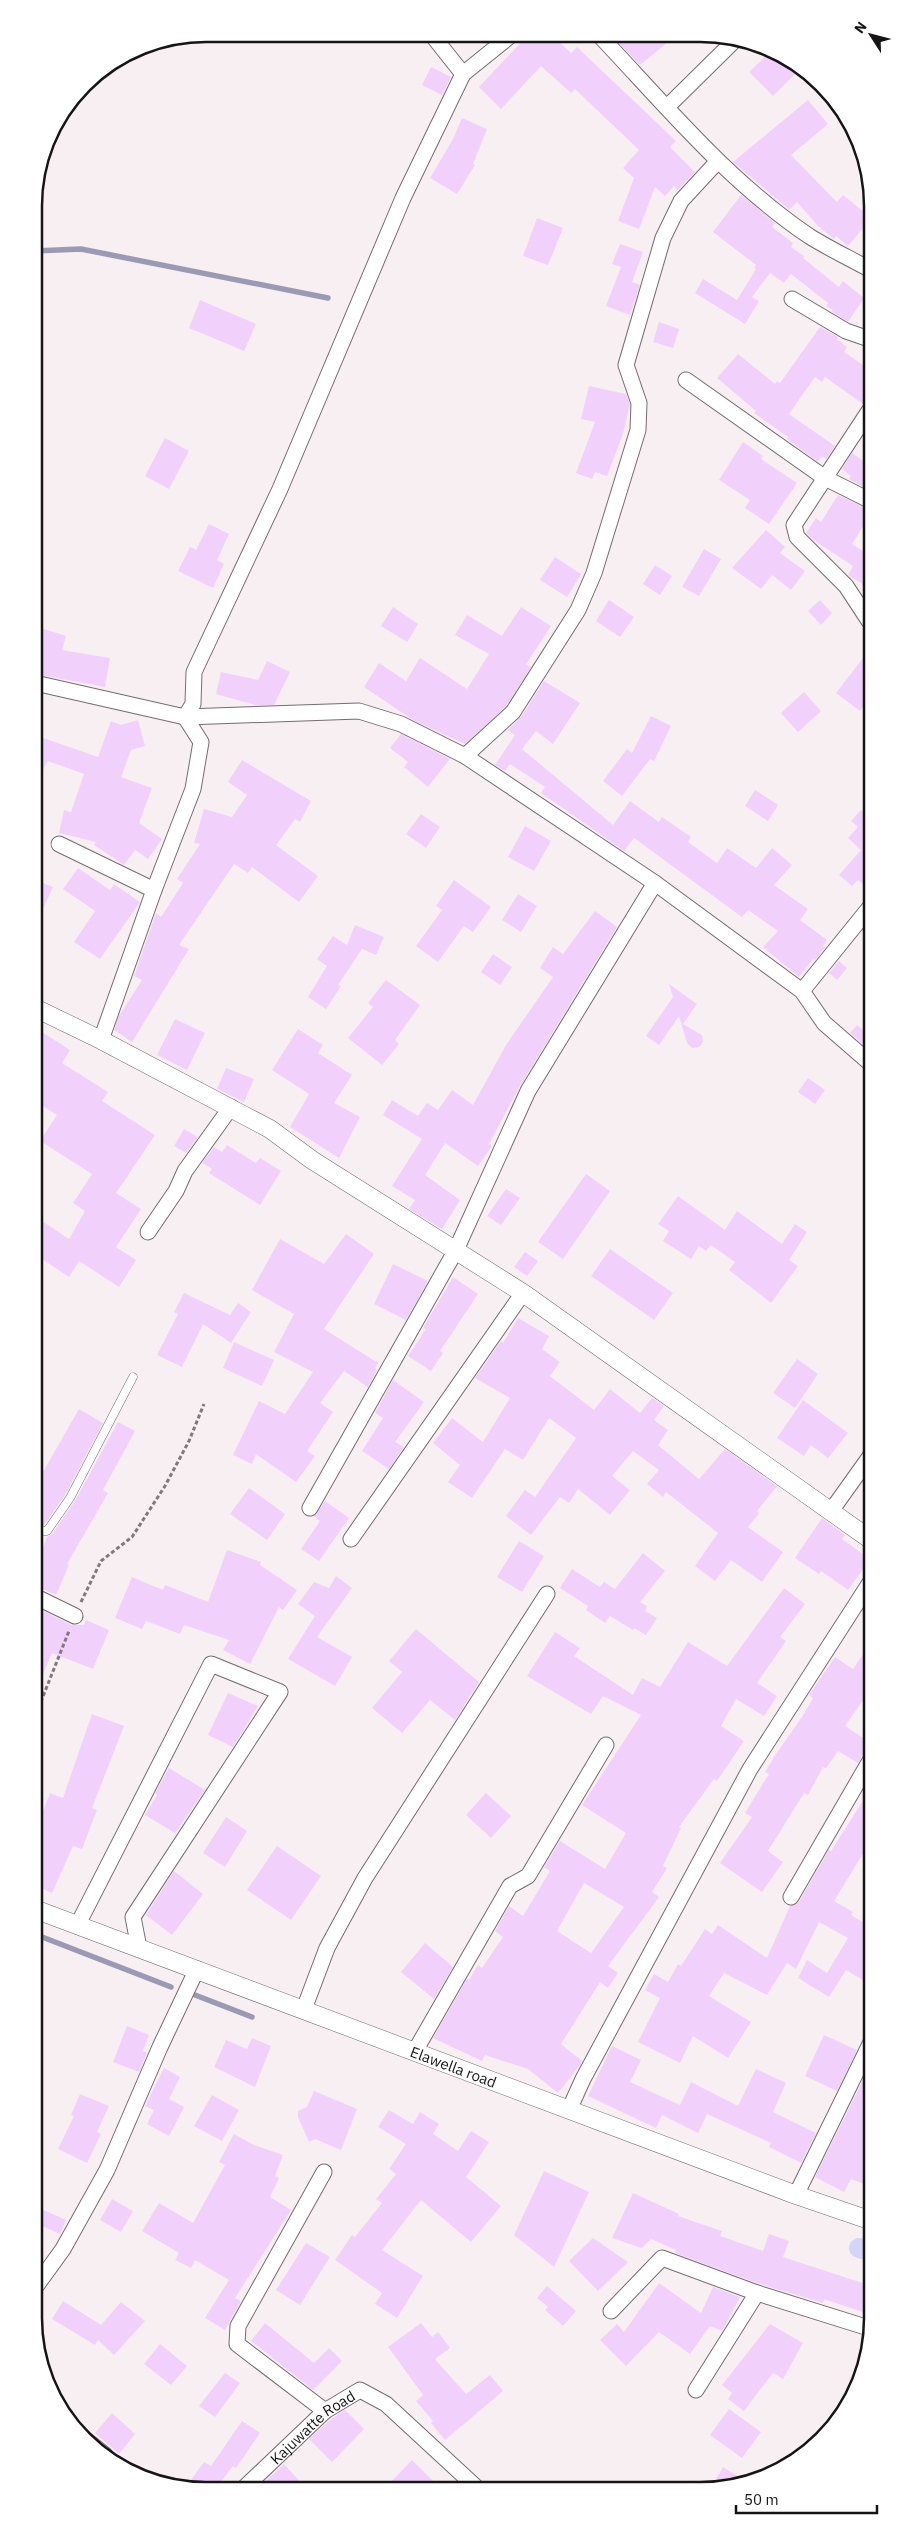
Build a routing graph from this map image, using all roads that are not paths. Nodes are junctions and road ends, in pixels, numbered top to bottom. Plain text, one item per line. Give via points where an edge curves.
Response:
1 (438, 42) edge
2 (503, 42) edge
3 (606, 42) edge
4 (729, 46) edge
5 (463, 74) junction
6 (667, 107) junction
7 (718, 161) junction
8 (864, 266) edge
9 (792, 299) dead end
10 (864, 337) edge
11 (686, 380) dead end
12 (864, 419) edge
13 (825, 478) junction
14 (864, 497) edge
15 (864, 612) edge
16 (43, 685) edge
17 (185, 717) junction
18 (465, 756) junction
19 (59, 844) dead end
20 (655, 883) junction
21 (154, 890) junction
22 (864, 915) edge
23 (802, 991) junction
24 (43, 1012) edge
25 (101, 1040) junction
26 (864, 1057) edge
27 (231, 1107) junction
28 (148, 1232) dead end
29 (456, 1250) junction
30 (523, 1293) junction
31 (133, 1377) dead end
32 (863, 1466) edge
33 (310, 1508) dead end
34 (831, 1511) junction
35 (42, 1531) edge
36 (863, 1534) edge
37 (351, 1539) dead end
38 (546, 1594) dead end
39 (863, 1594) edge
40 (42, 1600) edge
41 (75, 1616) road end
42 (606, 1745) dead end
43 (863, 1772) edge
44 (791, 1897) dead end
45 (42, 1912) edge
46 (78, 1926) junction
47 (139, 1948) junction
48 (197, 1969) junction
49 (304, 2009) junction
50 (415, 2051) junction
51 (863, 2060) edge
52 (569, 2110) junction
53 (324, 2172) dead end
54 (796, 2195) junction
55 (863, 2218) edge
56 (42, 2278) edge
57 (757, 2293) junction
58 (611, 2311) dead end
59 (863, 2326) edge
60 (696, 2390) dead end
61 (325, 2411) junction
62 (250, 2482) edge
63 (470, 2482) edge

1 - 5 street
2 - 5 street
3 - 6 street
4 - 6 street
5 - 17 street via 402,198 280,490 194,672 193,704
6 - 7 street
7 - 8 street via 809,236
7 - 18 street via 681,201 663,238 626,365 639,403 638,430 594,573 578,610 513,712
9 - 10 street via 846,331
11 - 13 street
12 - 13 street
13 - 14 street
13 - 15 street via 794,525 798,537 846,586
16 - 17 street
17 - 18 street via 359,711 401,724
17 - 21 street via 201,742 193,789
18 - 20 street
19 - 21 street
20 - 23 street
20 - 29 street via 528,1091
21 - 25 street
22 - 23 street
23 - 26 street via 824,1022
24 - 25 street
25 - 27 street
27 - 28 street via 185,1171 176,1191
27 - 29 street
29 - 30 street
29 - 33 street
30 - 34 street
30 - 37 street
31 - 35 lane via 70,1498 47,1531
32 - 34 street
34 - 36 street
38 - 49 street via 364,1878 327,1948
39 - 52 street via 750,1769
40 - 41 street
42 - 50 street via 528,1876 510,1886
43 - 44 street
45 - 46 street, Elawella road
46 - 47 street, Elawella road
46 - 47 street via 211,1664 280,1692 133,1917
47 - 48 street, Elawella road
48 - 49 street, Elawella road
48 - 56 street via 107,2170 63,2249
49 - 50 street, Elawella road
50 - 52 street, Elawella road
51 - 54 street
52 - 54 street, Elawella road
53 - 61 street via 238,2326 237,2344
54 - 55 street, Elawella road
57 - 58 street via 662,2258
57 - 59 street
57 - 60 street
61 - 62 street, Kajuwatte Road
61 - 63 street, Kajuwatte Road via 360,2390 386,2404

